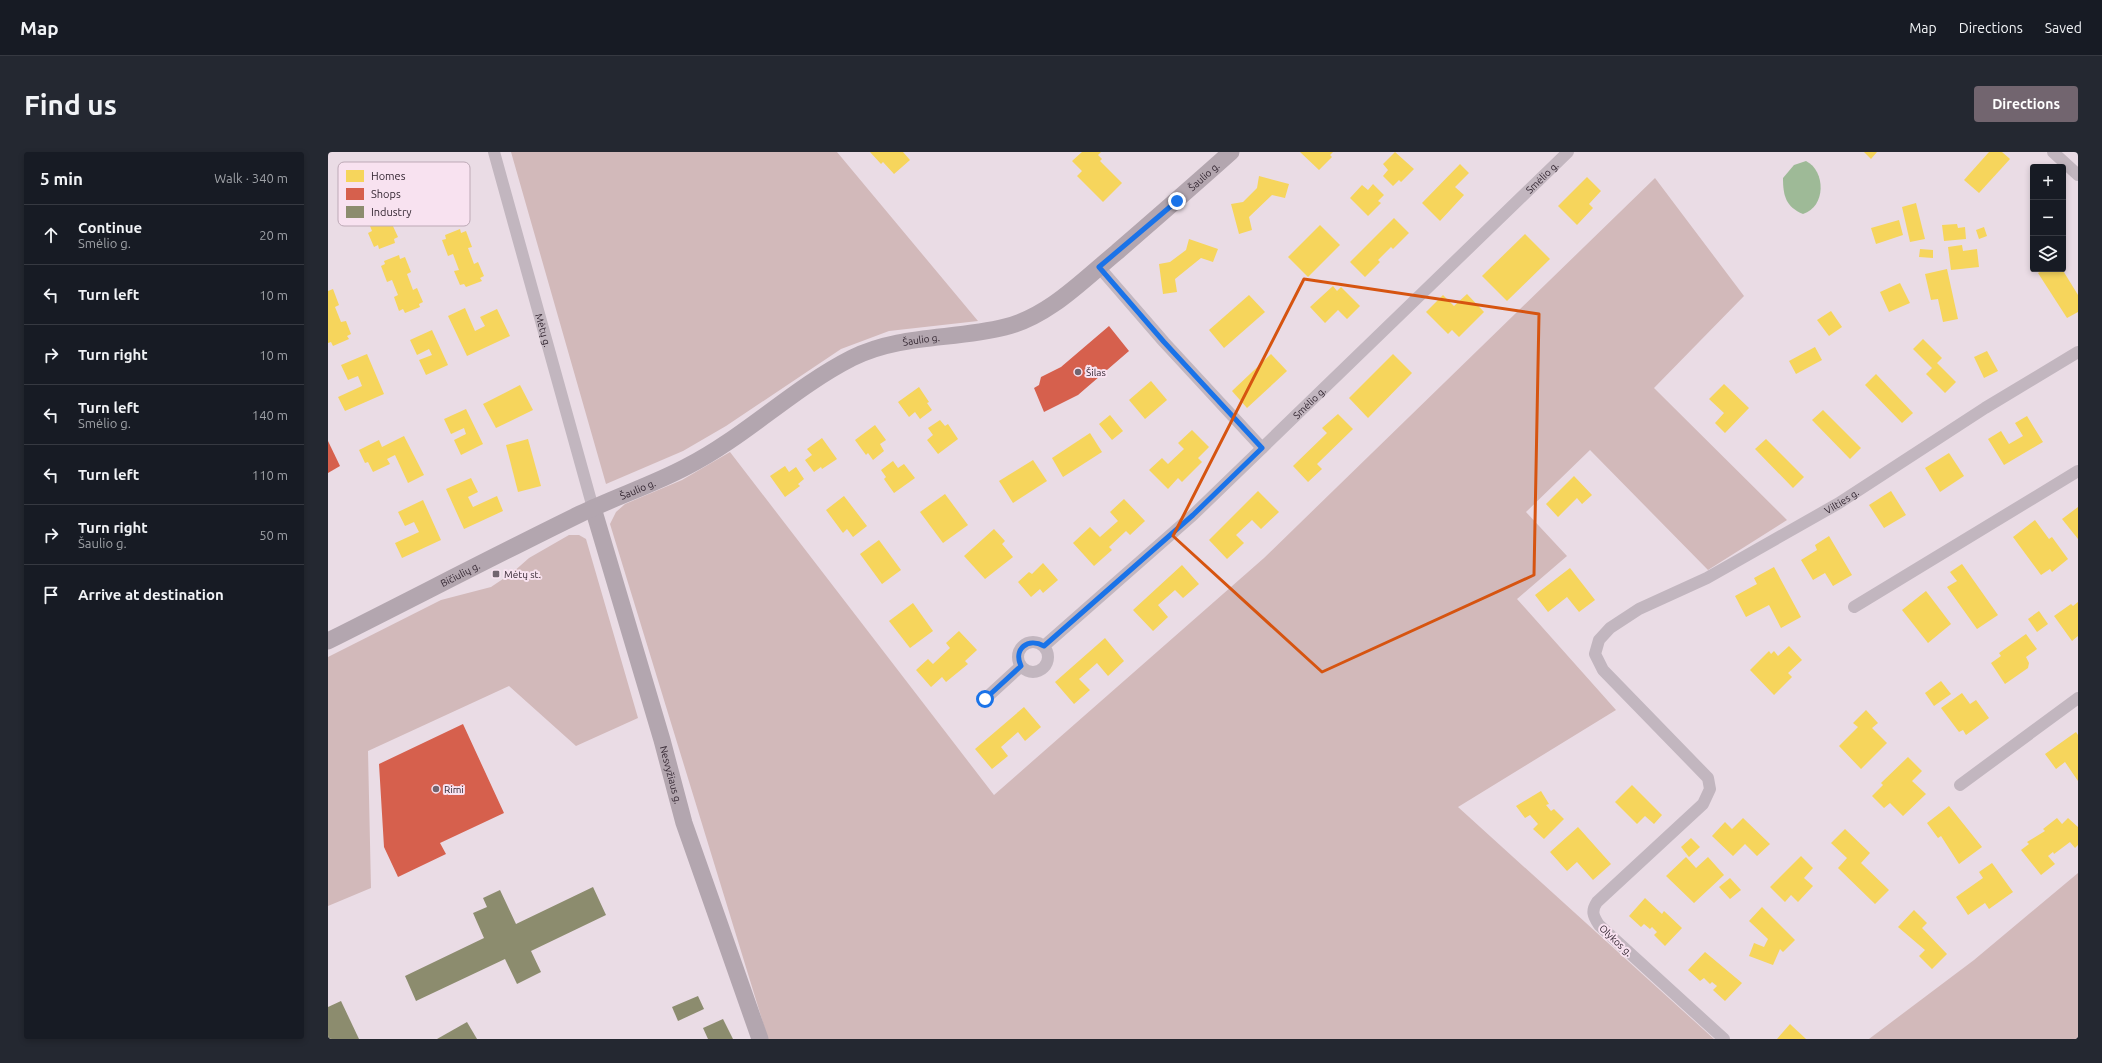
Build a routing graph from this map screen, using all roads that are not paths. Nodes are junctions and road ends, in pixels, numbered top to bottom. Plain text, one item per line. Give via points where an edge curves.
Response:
1 (494, 152) edge
2 (1231, 152) edge
3 (1568, 152) edge
4 (2053, 152) edge
5 (2078, 175) edge
6 (1099, 267) junction
7 (2078, 352) edge
8 (1262, 448) junction
9 (2078, 471) edge
10 (593, 508) junction
11 (1854, 606) dead end
12 (328, 641) edge
13 (1044, 646) junction
14 (1021, 666) junction
15 (2078, 698) edge
16 (985, 699) dead end
17 (1960, 786) dead end
18 (1703, 804) joint
19 (760, 1039) edge
20 (1724, 1039) edge

1 - 10 street, Mėtų g.
2 - 6 street, Šaulio g.
3 - 8 street, Smėlio g.
4 - 5 street
6 - 8 street
6 - 10 street, Šaulio g. via 1053,305 1032,318 1005,328 908,341 880,347 855,357 830,370 710,453 684,468
7 - 18 street, Vilties g. via 1985,408 1839,503 1707,578 1639,609 1610,628 1599,640 1595,654 1603,670 1708,778 1710,789
8 - 13 street, Smėlio g. via 1193,515
9 - 11 street
10 - 12 street, Bičiulių g.
10 - 19 street, Nesvyžiaus g. via 684,823
13 - 14 street via 1037,642 1023,645 1018,659
13 - 14 street via 1048,657 1043,668 1032,672
14 - 16 street
15 - 17 street
18 - 20 street, Olykos g. via 1596,902 1592,909 1599,925

